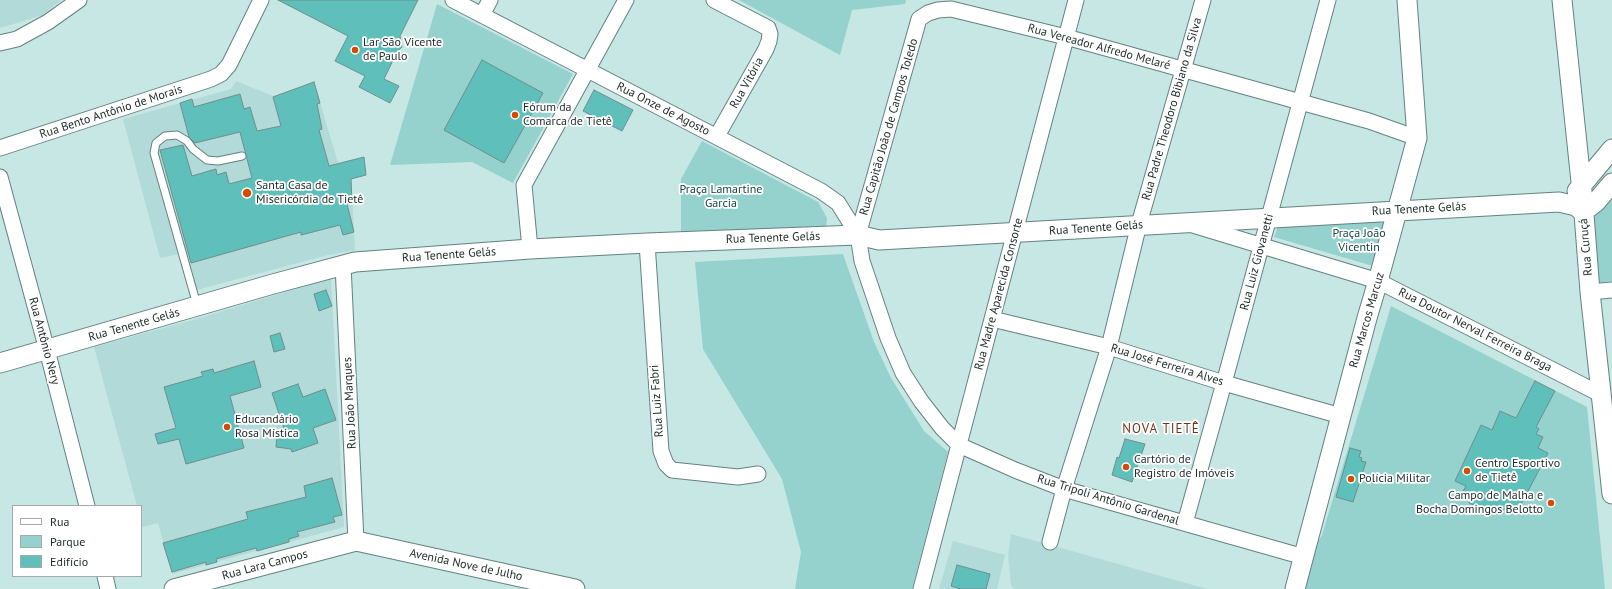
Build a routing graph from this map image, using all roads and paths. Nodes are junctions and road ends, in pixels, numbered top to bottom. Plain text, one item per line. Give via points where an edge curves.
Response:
1 (79, 0) edge
2 (261, 0) edge
3 (453, 0) edge
4 (490, 0) edge
5 (626, 0) edge
6 (714, 0) edge
7 (1076, 0) edge
8 (1203, 0) edge
9 (1328, 0) edge
10 (1407, 0) edge
11 (1562, 0) edge
12 (482, 15) junction
13 (920, 19) joint
14 (1066, 38) junction
15 (0, 44) edge
16 (1184, 69) junction
17 (588, 70) junction
18 (1300, 101) junction
19 (717, 136) junction
20 (1416, 138) junction
21 (0, 148) edge
22 (1612, 149) edge
23 (242, 156) dead end
24 (0, 177) edge
25 (1612, 183) edge
26 (1581, 186) junction
27 (1559, 202) junction
28 (1590, 207) junction
29 (1397, 211) junction
30 (1269, 217) junction
31 (1185, 222) junction
32 (1139, 224) junction
33 (1014, 234) junction
34 (858, 235) junction
35 (647, 243) junction
36 (1261, 246) junction
37 (530, 249) junction
38 (343, 265) junction
39 (1378, 281) junction
40 (1612, 290) edge
41 (1590, 292) junction
42 (197, 307) junction
43 (992, 319) junction
44 (1109, 348) junction
45 (47, 350) junction
46 (0, 363) edge
47 (1224, 383) junction
48 (1602, 395) junction
49 (1341, 416) junction
50 (959, 445) junction
51 (758, 474) dead end
52 (1064, 489) junction
53 (1612, 494) edge
54 (87, 505) edge
55 (1184, 523) junction
56 (356, 541) junction
57 (1050, 542) dead end
58 (1304, 557) junction
59 (105, 577) edge
60 (108, 589) edge
61 (174, 589) edge
62 (575, 589) edge
63 (921, 589) edge
64 (1295, 589) edge

1 - 15 street via 48,22 16,39
2 - 21 street, Rua Bento Antônio de Morais via 229,65 221,74
3 - 12 street, Rua Onze de Agosto
4 - 12 street
5 - 17 street
6 - 19 street, Rua Vitória via 768,28 770,34 766,49
7 - 14 street, Rua Madre Aparecida Consorte
8 - 16 street, Rua Padre Theodoro Bibiano da Silva
9 - 18 street, Rua Luiz Giovanetti
10 - 20 street, Rua Marcos Marcuz
11 - 26 street, Rua Curuçá
12 - 17 street, Rua Onze de Agosto
13 - 14 street, Rua Vereador Alfredo Melaré via 928,13 951,9
13 - 34 street, Rua Capitão João de Campos Toledo
14 - 16 street, Rua Vereador Alfredo Melaré
14 - 33 street, Rua Madre Aparecida Consorte
16 - 18 street, Rua Vereador Alfredo Melaré
16 - 32 street, Rua Padre Theodoro Bibiano da Silva
17 - 19 street, Rua Onze de Agosto
17 - 37 street via 524,185
18 - 20 street, Rua Vereador Alfredo Melaré
18 - 30 street, Rua Luiz Giovanetti
19 - 34 street, Rua Onze de Agosto via 822,191 838,203
20 - 29 street, Rua Marcos Marcuz
22 - 26 street
23 - 42 lane via 218,161 207,160 177,135 165,136 156,143 154,153
24 - 45 street, Rua Antônio Nery
25 - 28 street
26 - 27 street
26 - 28 street, Rua Curuçá
27 - 28 street, Rua Tenente Gelás
27 - 29 street, Rua Tenente Gelás
28 - 41 street, Rua Curuçá
29 - 30 street, Rua Tenente Gelás
29 - 39 street, Rua Marcos Marcuz
30 - 31 street, Rua Tenente Gelás
30 - 36 street, Rua Luiz Giovanetti
31 - 32 street, Rua Tenente Gelás
31 - 36 street, Rua Doutor Nerval Ferreira Braga
32 - 33 street, Rua Tenente Gelás
32 - 44 street, Rua Padre Theodoro Bibiano da Silva
33 - 34 street, Rua Tenente Gelás via 880,240
33 - 43 street, Rua Madre Aparecida Consorte
34 - 35 street, Rua Tenente Gelás
34 - 50 street, Rua Tripoli Antônio Gardenal via 862,261 888,338 903,373 925,407
35 - 37 street, Rua Tenente Gelás
35 - 51 street, Rua Luiz Fabri via 660,451 666,464 672,470 738,477
36 - 39 street, Rua Doutor Nerval Ferreira Braga
36 - 47 street, Rua Luiz Giovanetti
37 - 38 street, Rua Tenente Gelás
38 - 42 street, Rua Tenente Gelás
38 - 56 street, Rua João Marques
39 - 48 street, Rua Doutor Nerval Ferreira Braga
39 - 49 street, Rua Marcos Marcuz
40 - 41 street
41 - 48 street, Rua Curuçá
42 - 45 street, Rua Tenente Gelás
43 - 44 street, Rua José Ferreira Alves
43 - 50 street, Rua Madre Aparecida Consorte
44 - 47 street, Rua José Ferreira Alves
44 - 52 street, Rua Padre Theodoro Bibiano da Silva
45 - 46 street, Rua Tenente Gelás
45 - 54 street, Rua Antônio Nery
47 - 49 street, Rua José Ferreira Alves
47 - 55 street, Rua Luiz Giovanetti
48 - 53 street, Rua Curuçá
49 - 58 street, Rua Marcos Marcuz
50 - 52 street, Rua Tripoli Antônio Gardenal
50 - 63 street, Rua Madre Aparecida Consorte
52 - 55 street, Rua Tripoli Antônio Gardenal
52 - 57 street, Rua Padre Theodoro Bibiano da Silva
55 - 58 street, Rua Tripoli Antônio Gardenal
56 - 61 street, Rua Lara Campos
56 - 62 street, Avenida Nove de Julho
58 - 64 street, Rua Marcos Marcuz
59 - 60 street

